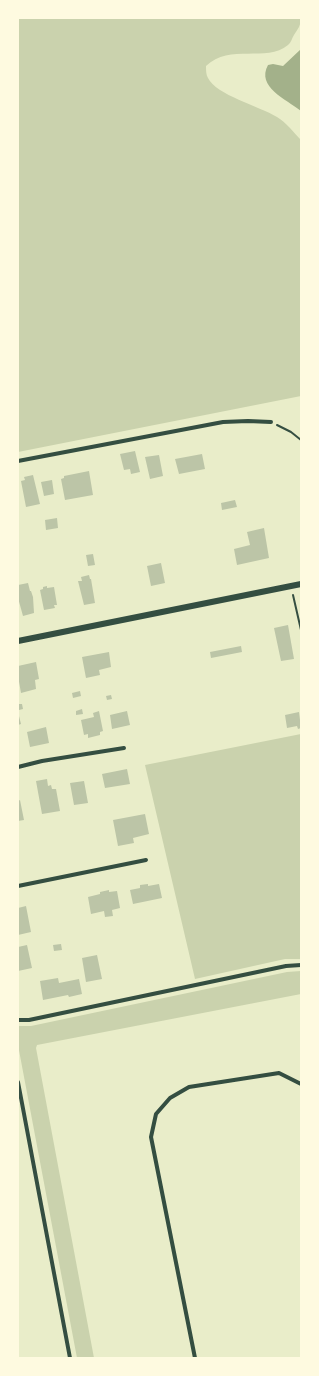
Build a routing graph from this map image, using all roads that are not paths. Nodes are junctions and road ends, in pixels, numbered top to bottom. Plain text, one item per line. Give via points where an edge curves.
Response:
1 (271, 422) road end
2 (18, 461) edge
3 (301, 584) edge
4 (18, 641) edge
5 (124, 748) dead end
6 (18, 767) edge
7 (146, 860) dead end
8 (18, 886) edge
9 (301, 965) edge
10 (18, 1020) edge
11 (18, 1082) edge
12 (301, 1084) edge
13 (70, 1358) edge
14 (194, 1358) edge

1 - 2 street via 223,422
3 - 4 street
5 - 6 street
7 - 8 street
9 - 10 street via 29,1020
11 - 13 street
12 - 14 street via 279,1073 189,1087 170,1098 156,1114 151,1137

